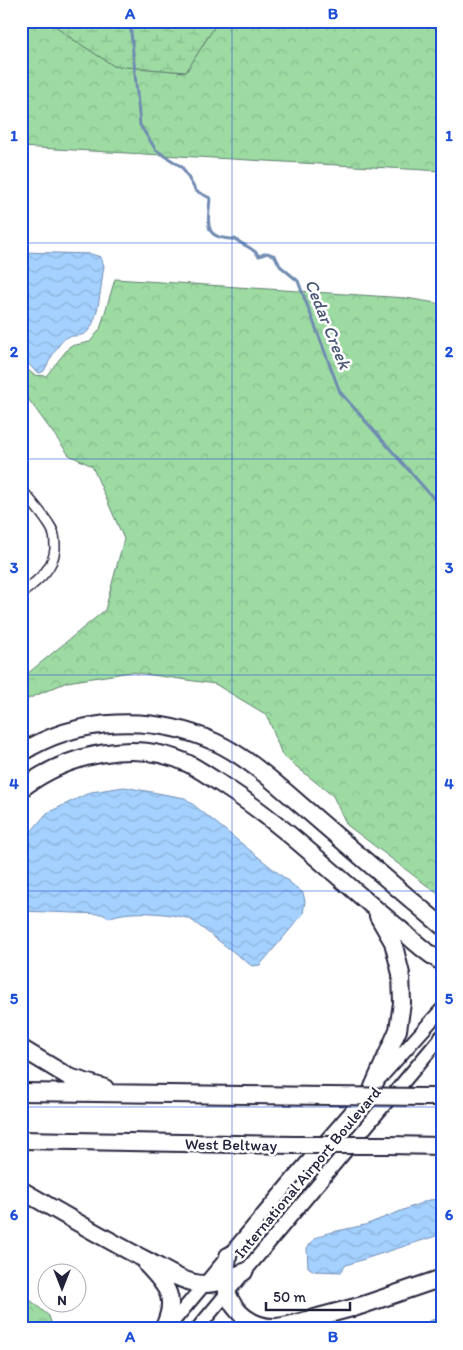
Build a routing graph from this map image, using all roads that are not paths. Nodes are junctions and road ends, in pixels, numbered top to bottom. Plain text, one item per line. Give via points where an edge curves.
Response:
1 (21, 489) edge
2 (21, 594) edge
3 (21, 753) edge
4 (21, 789) edge
5 (373, 908) junction
6 (442, 926) edge
7 (442, 962) edge
8 (442, 1008) edge
9 (442, 1036) edge
10 (21, 1048) edge
11 (373, 1086) junction
12 (21, 1092) edge
13 (131, 1093) junction
14 (442, 1097) edge
15 (21, 1140) edge
16 (442, 1146) edge
17 (21, 1190) edge
18 (139, 1256) junction
19 (228, 1256) junction
20 (244, 1272) joint
21 (442, 1278) edge
22 (204, 1284) junction
23 (226, 1286) junction
24 (363, 1305) junction
25 (162, 1329) edge
26 (167, 1329) edge
27 (197, 1329) edge
28 (300, 1329) edge

1 - 2 street via 52,528 55,541 54,556 48,569
3 - 6 highway via 58,734 115,724 155,725 214,742 233,752 278,786
4 - 5 highway via 70,762 107,753 131,752 169,757 197,769 258,808
5 - 7 highway
5 - 11 highway via 393,942 402,974 398,1030
8 - 11 main road, International Airport Boulevard
9 - 20 main road, International Airport Boulevard
10 - 13 highway via 69,1077
11 - 19 main road, International Airport Boulevard
12 - 13 highway
13 - 14 highway, bridge
15 - 16 highway, West Beltway, bridge
17 - 18 highway
18 - 22 highway via 192,1283
18 - 25 highway via 166,1287 170,1302
19 - 22 main road, International Airport Boulevard
19 - 23 highway
20 - 23 highway
21 - 24 highway
22 - 23 highway
22 - 26 main road, International Airport Boulevard
23 - 24 highway via 242,1316 269,1326 288,1325
23 - 27 main road
24 - 28 highway

